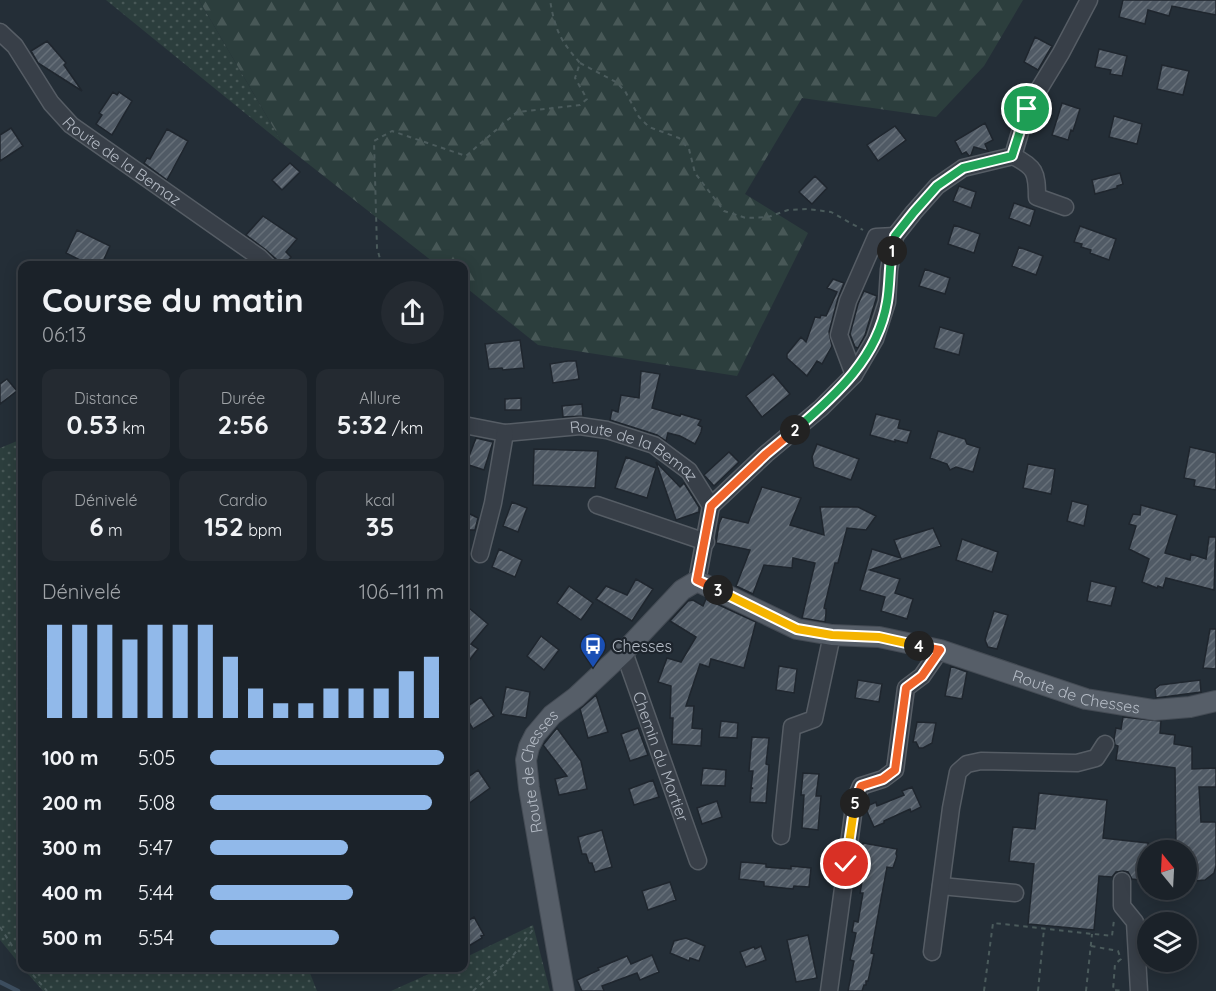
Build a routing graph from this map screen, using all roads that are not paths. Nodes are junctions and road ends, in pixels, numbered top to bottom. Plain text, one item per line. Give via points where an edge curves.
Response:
1 (1089, 0) edge
2 (0, 32) edge
3 (1012, 156) junction
4 (1065, 207) dead end
5 (895, 236) junction
6 (263, 261) edge
7 (854, 375) junction
8 (468, 425) edge
9 (505, 433) junction
10 (597, 505) dead end
11 (711, 506) junction
12 (706, 542) junction
13 (480, 554) dead end
14 (697, 580) junction
15 (832, 635) junction
16 (940, 650) junction
17 (624, 652) junction
18 (1216, 701) edge
19 (1106, 744) dead end
20 (781, 836) dead end
21 (698, 861) dead end
22 (1122, 881) dead end
23 (941, 886) junction
24 (1015, 893) dead end
25 (932, 952) dead end
26 (564, 991) edge
27 (829, 991) edge
28 (1139, 991) edge

1 - 3 street via 1027,109
2 - 6 street, Route de la Bemaz via 15,46 51,104 72,125
3 - 4 street via 1027,163 1037,177 1037,196
3 - 5 street via 963,168 937,186
5 - 7 street via 887,302 875,339
5 - 7 street via 876,237 848,301 839,335
7 - 11 street
8 - 9 street, Route de la Bemaz
9 - 11 street, Route de la Bemaz via 580,426 654,445 690,471
9 - 13 street via 494,503
10 - 12 street
11 - 12 street, Route de la Bemaz
12 - 14 street, Route de la Bemaz
14 - 15 main road, Route de Chesses via 797,629
14 - 17 main road, Route de Chesses via 682,590
15 - 16 main road, Route de Chesses via 879,637
15 - 20 street via 814,719 792,728
16 - 18 main road, Route de Chesses via 1086,699 1128,707 1154,710
16 - 27 street via 922,676 906,688 895,770 883,779 861,786 855,800
17 - 21 street, Chemin du Mortier
17 - 26 main road, Route de Chesses via 552,715 535,735 526,760
19 - 23 street via 1096,758 1077,763 981,760 967,764 958,772
22 - 28 street via 1122,906 1135,922
23 - 24 street
23 - 25 street

